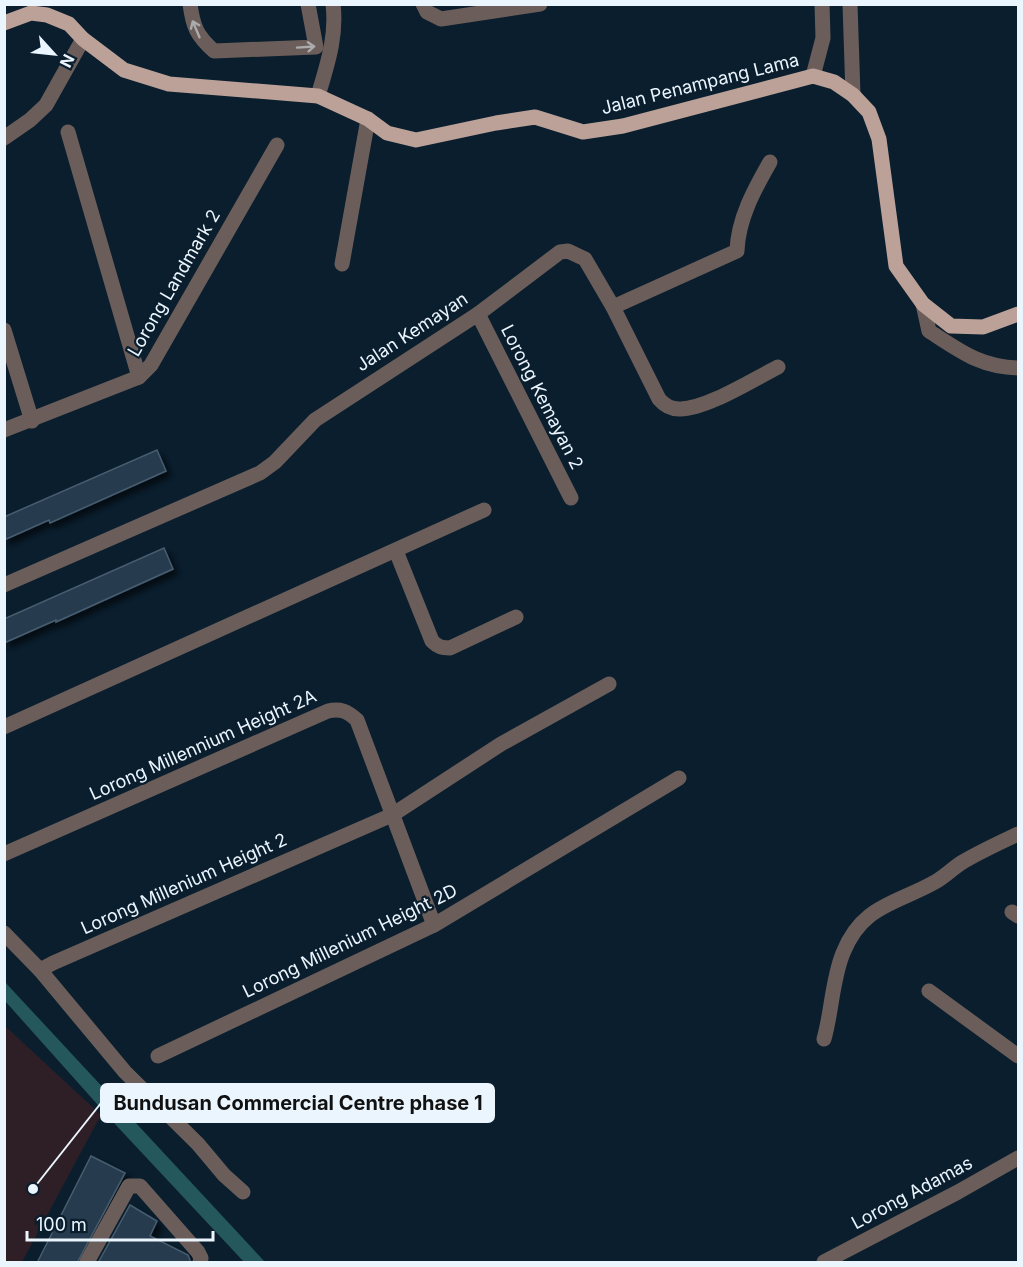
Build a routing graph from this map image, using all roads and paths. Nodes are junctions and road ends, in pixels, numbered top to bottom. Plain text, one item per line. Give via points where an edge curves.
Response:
1 (190, 4) edge
2 (308, 4) edge
3 (333, 4) edge
4 (423, 4) edge
5 (540, 4) edge
6 (822, 4) edge
7 (850, 4) edge
8 (4, 23) edge
9 (83, 39) junction
10 (813, 76) junction
11 (853, 95) junction
12 (318, 96) junction
13 (368, 119) junction
14 (68, 132) dead end
15 (4, 138) edge
16 (277, 145) dead end
17 (770, 162) dead end
18 (342, 264) dead end
19 (923, 304) junction
20 (614, 308) junction
21 (478, 314) junction
22 (1018, 315) edge
23 (4, 330) edge
24 (778, 367) dead end
25 (1018, 368) edge
26 (139, 377) junction
27 (32, 421) junction
28 (4, 430) edge
29 (571, 498) dead end
30 (484, 510) dead end
31 (396, 551) junction
32 (4, 585) edge
33 (516, 616) dead end
34 (609, 684) dead end
35 (4, 727) edge
36 (679, 778) dead end
37 (392, 814) junction
38 (1018, 834) edge
39 (4, 854) edge
40 (434, 925) junction
41 (4, 933) edge
42 (40, 970) junction
43 (929, 991) dead end
44 (824, 1038) dead end
45 (158, 1056) dead end
46 (1018, 1056) edge
47 (1018, 1158) edge
48 (243, 1192) dead end
49 (87, 1263) edge
50 (200, 1263) edge
51 (824, 1263) edge

1 - 2 street via 192,21 201,39 214,51 316,47
3 - 12 street via 334,40
4 - 5 street via 427,12 441,19
6 - 10 street via 823,38
7 - 11 street
8 - 9 main road, Jalan Penampang Lama via 31,13 47,15 69,24
9 - 12 main road, Jalan Penampang Lama via 124,70 169,84
9 - 15 street via 46,105
10 - 11 main road, Jalan Penampang Lama via 834,82
10 - 13 main road, Jalan Penampang Lama via 623,126 583,132 535,117 416,140 387,133
11 - 19 main road, Jalan Penampang Lama via 868,112 879,139 896,266
12 - 13 main road, Jalan Penampang Lama
13 - 18 street
14 - 26 street
16 - 26 street, Lorong Landmark 2 via 151,365
17 - 20 street via 745,211 737,233 737,251
19 - 22 main road, Jalan Penampang Lama via 951,327 982,327
19 - 25 street via 929,331 964,354 998,367
20 - 21 street, Jalan Kemayan via 585,259 568,251 560,252
20 - 24 street, Jalan Kemayan via 665,405 680,409 710,402
21 - 29 street, Lorong Kemayan 2
21 - 32 street, Jalan Kemayan via 315,420 260,473
23 - 27 street
26 - 27 street, Lorong Landmark 2
27 - 28 street, Lorong Landmark 2
30 - 31 street
31 - 33 street via 436,645 450,648
31 - 35 street
34 - 37 street, Lorong Millenium Height 2 via 501,744
36 - 40 street, Lorong Millenium Height 2D
37 - 39 street, Lorong Millennium Height 2A via 357,720 337,709
37 - 40 street
37 - 42 street, Lorong Millenium Height 2
38 - 44 street via 863,920 842,954
40 - 45 street, Lorong Millenium Height 2D
41 - 42 street
42 - 48 street via 125,1071
43 - 46 street
47 - 51 street, Lorong Adamas
49 - 50 street via 133,1185 140,1186 198,1252

